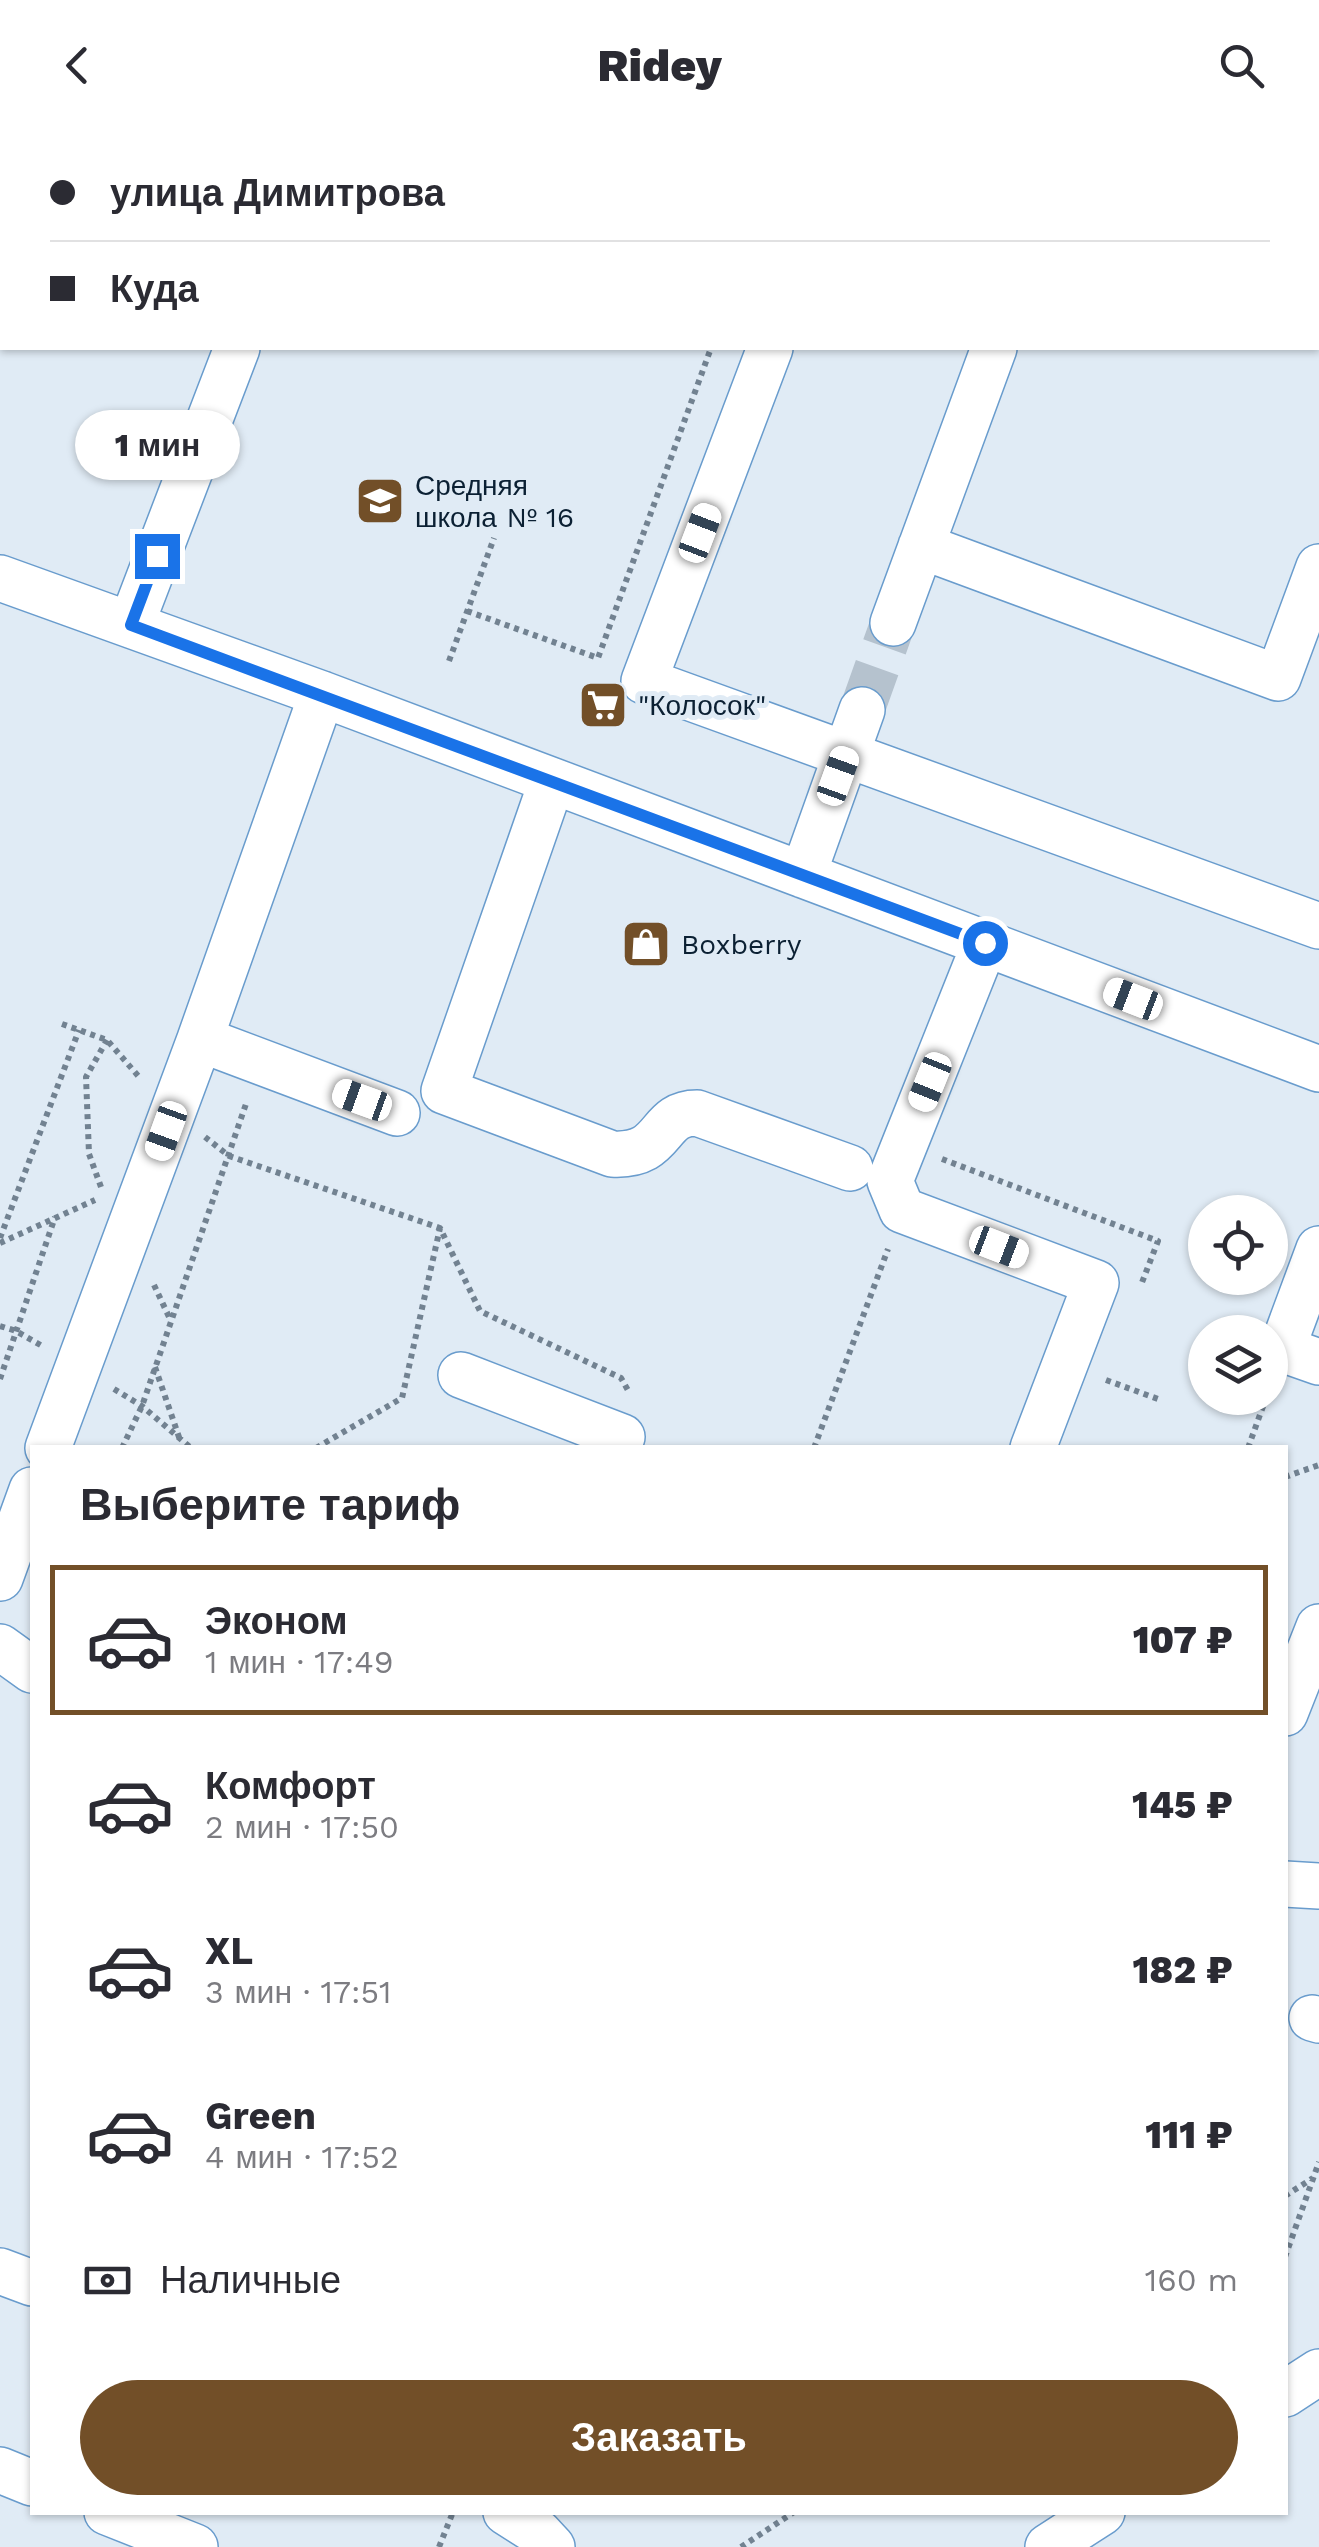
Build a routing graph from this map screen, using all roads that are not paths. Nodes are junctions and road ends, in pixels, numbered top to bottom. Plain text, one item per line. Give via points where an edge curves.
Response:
1 (237, 350) edge
2 (769, 350) edge
3 (993, 350) edge
4 (921, 546) junction
5 (1319, 567) edge
6 (0, 578) edge
7 (893, 623) tunnel mouth
8 (131, 625) junction
9 (322, 694) junction
10 (862, 710) tunnel mouth
11 (846, 754) junction
12 (552, 782) junction
13 (803, 875) junction
14 (1319, 926) edge
15 (985, 943) junction
16 (200, 1039) junction
17 (1319, 1069) edge
18 (397, 1113) dead end
19 (850, 1168) dead end
20 (1319, 1249) edge
21 (1319, 1362) edge
22 (461, 1375) dead end
23 (630, 1432) edge
24 (49, 1445) edge
25 (1034, 1445) edge
26 (30, 1496) edge
27 (0, 1578) edge
28 (1319, 1627) edge
29 (0, 1647) edge
30 (30, 1669) edge
31 (1288, 1706) edge
32 (1288, 1884) edge
33 (1319, 1886) edge
34 (0, 2271) edge
35 (30, 2282) edge
36 (1319, 2372) edge
37 (1288, 2392) edge
38 (0, 2470) edge
39 (30, 2482) edge
40 (115, 2515) edge
41 (511, 2515) edge
42 (1097, 2515) edge
43 (195, 2547) edge
44 (552, 2547) edge
45 (1048, 2547) edge

1 - 8 street
2 - 11 street via 644,682
3 - 4 street
4 - 5 street via 1278,678
4 - 7 street
6 - 8 street
8 - 9 street
9 - 12 street
9 - 16 street
10 - 11 street
11 - 13 street
11 - 14 street
12 - 13 street
12 - 19 street via 444,1091 612,1154 641,1151 674,1118 697,1113
13 - 15 street
15 - 17 street
15 - 25 street via 890,1182 902,1210 1096,1284
16 - 18 street
16 - 24 street
20 - 21 street via 1282,1349
22 - 23 street
26 - 27 street
28 - 31 street
29 - 30 street
32 - 33 street
34 - 35 street
36 - 37 street
38 - 39 street
40 - 43 street
41 - 44 street
42 - 45 street

